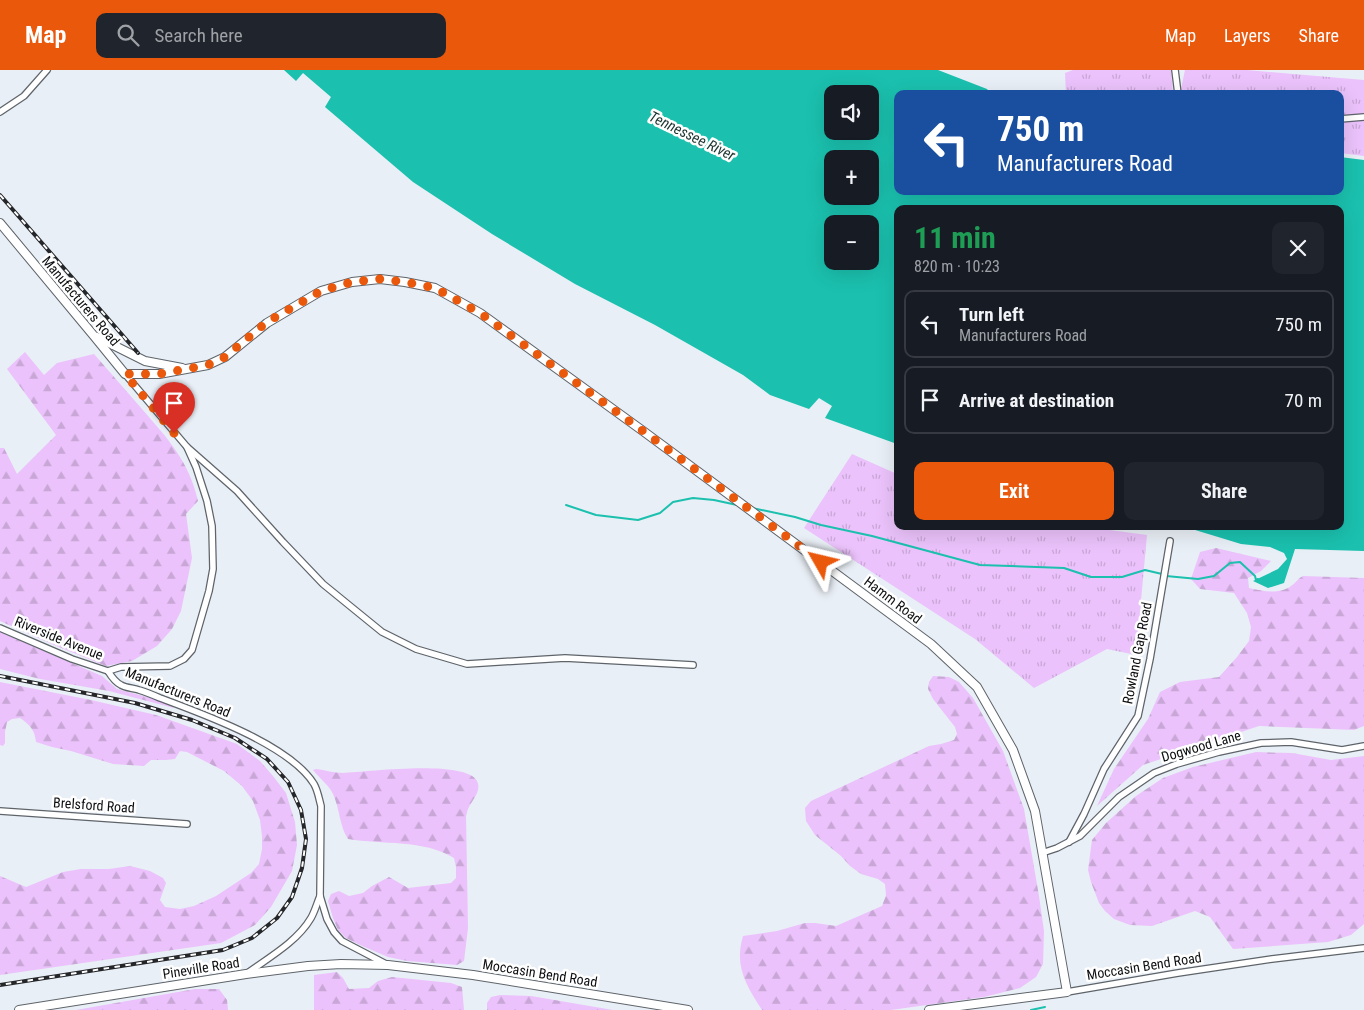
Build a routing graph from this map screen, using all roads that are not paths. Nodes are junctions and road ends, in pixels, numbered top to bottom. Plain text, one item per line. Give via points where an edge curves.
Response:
1 (47, 70) edge
2 (1175, 72) edge
3 (1177, 90) edge
4 (0, 112) edge
5 (1364, 117) edge
6 (1344, 119) edge
7 (0, 223) edge
8 (94, 336) junction
9 (191, 369) junction
10 (125, 374) junction
11 (187, 447) junction
12 (1170, 541) dead end
13 (0, 628) edge
14 (692, 665) dead end
15 (108, 671) junction
16 (1364, 746) edge
17 (0, 811) edge
18 (187, 824) dead end
19 (1069, 842) junction
20 (1042, 853) junction
21 (320, 896) junction
22 (1364, 948) edge
23 (388, 965) junction
24 (246, 974) junction
25 (1067, 992) junction
26 (19, 1010) edge
27 (688, 1010) edge
28 (929, 1010) edge

1 - 4 street via 24,96
2 - 3 street
5 - 6 street
7 - 8 main road, Manufacturers Road
8 - 9 main road via 145,361
8 - 10 main road, Manufacturers Road
9 - 10 main road, Hamm Road via 159,374
9 - 20 main road, Hamm Road via 225,357 267,322 321,291 352,282 380,279 435,288 480,313 931,644 977,687 1013,750 1035,810
10 - 11 street, Manufacturers Road
11 - 14 street via 237,492 323,584 382,632 416,649 467,664 564,658
11 - 15 street, Manufacturers Road via 207,500 212,526 210,591 192,650 184,659 170,666 121,667
12 - 19 street, Rowland Gap Road via 1138,716 1104,769
13 - 15 street, Riverside Avenue
15 - 21 street, Manufacturers Road via 120,685 202,714 253,737 299,767 315,786 321,806
16 - 19 street, Dogwood Lane via 1342,750 1291,742 1261,743 1177,764 1154,773 1119,797 1080,836
17 - 18 street, Brelsford Road
19 - 20 street, Dogwood Lane
20 - 25 main road, Hamm Road
21 - 23 street, Manufacturers Road via 327,919 342,941
21 - 24 street, Manufacturers Road via 311,918 300,932
22 - 25 street, Moccasin Bend Road via 1215,967
23 - 24 main road, Pineville Road via 325,965
23 - 27 main road, Moccasin Bend Road via 482,976
24 - 26 main road, Pineville Road
25 - 28 main road, Moccasin Bend Road

